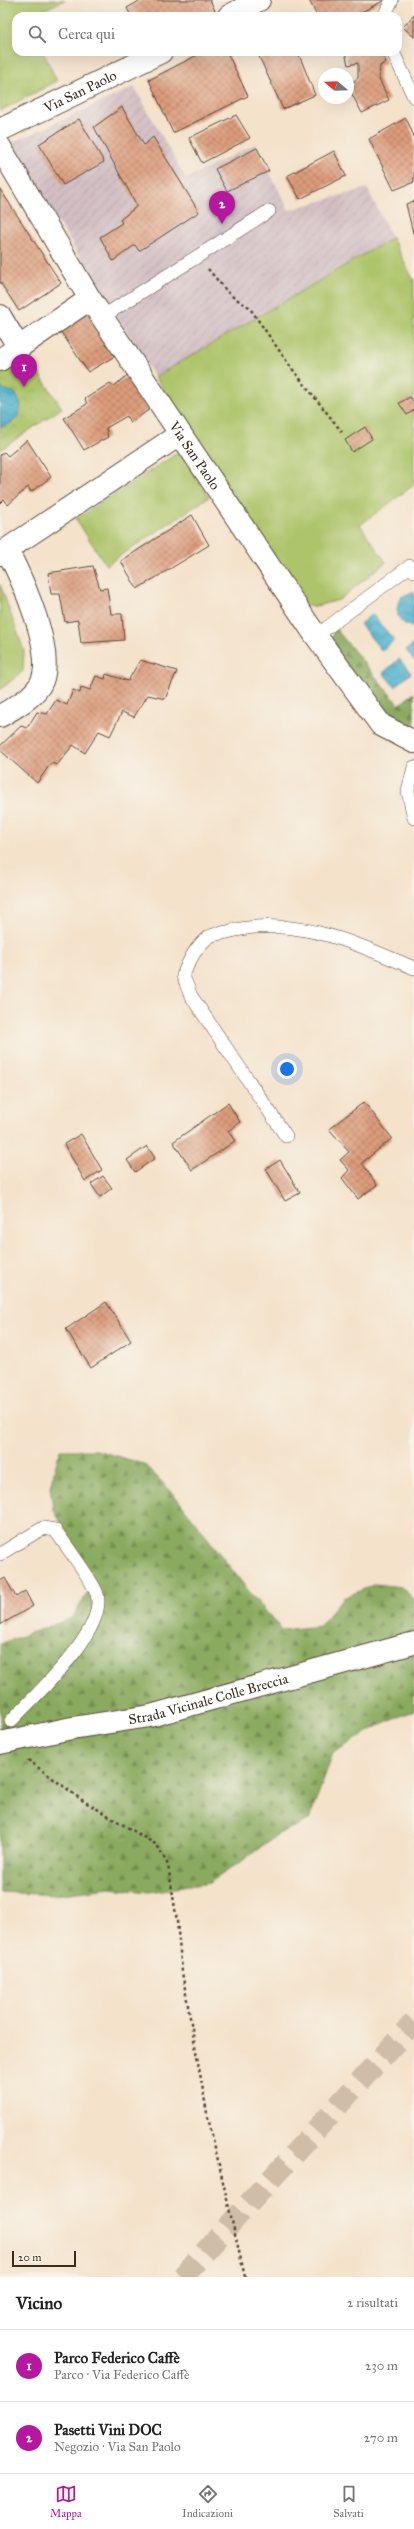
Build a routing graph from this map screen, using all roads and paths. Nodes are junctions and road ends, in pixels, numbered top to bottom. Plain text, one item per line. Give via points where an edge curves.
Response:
1 (259, 0) edge
2 (392, 0) edge
3 (236, 12) edge
4 (386, 12) edge
5 (153, 56) edge
6 (395, 56) edge
7 (414, 97) edge
8 (0, 130) edge
9 (0, 146) edge
10 (269, 211) dead end
11 (200, 254) junction
12 (90, 299) junction
13 (0, 316) edge
14 (102, 317) junction
15 (19, 348) junction
16 (0, 360) edge
17 (342, 432) dead end
18 (179, 435) junction
19 (4, 552) edge
20 (414, 570) edge
21 (316, 636) junction
22 (0, 716) edge
23 (414, 742) edge
24 (414, 767) edge
25 (414, 818) edge
26 (414, 968) edge
27 (286, 1136) dead end
28 (0, 1554) edge
29 (414, 1643) edge
30 (6, 1730) edge
31 (245, 2277) edge

1 - 3 street
2 - 4 lane
5 - 8 street, Via San Paolo
6 - 7 lane
9 - 12 street, Via San Paolo
10 - 11 lane
11 - 14 lane
11 - 17 path via 212,276 230,295 250,307 290,366
12 - 14 street, Via San Paolo
12 - 15 street
13 - 15 street
14 - 18 street, Via San Paolo
15 - 16 street
18 - 19 street
18 - 21 street, Via San Paolo
19 - 22 street via 22,578 44,647 46,669 41,684 34,692
20 - 21 lane via 410,566
21 - 23 street, Via San Paolo via 381,725
24 - 25 lane via 408,791
26 - 27 lane via 343,938 284,926 239,928 208,937 191,956 183,976 191,996
28 - 30 lane via 43,1528 55,1530 97,1593 96,1614 80,1646
29 - 30 street, Strada Vicinale Colle Breccia via 150,1716 72,1728
30 - 31 path via 22,1755 39,1770 82,1800 157,1845 168,1864 182,1972 207,2113

